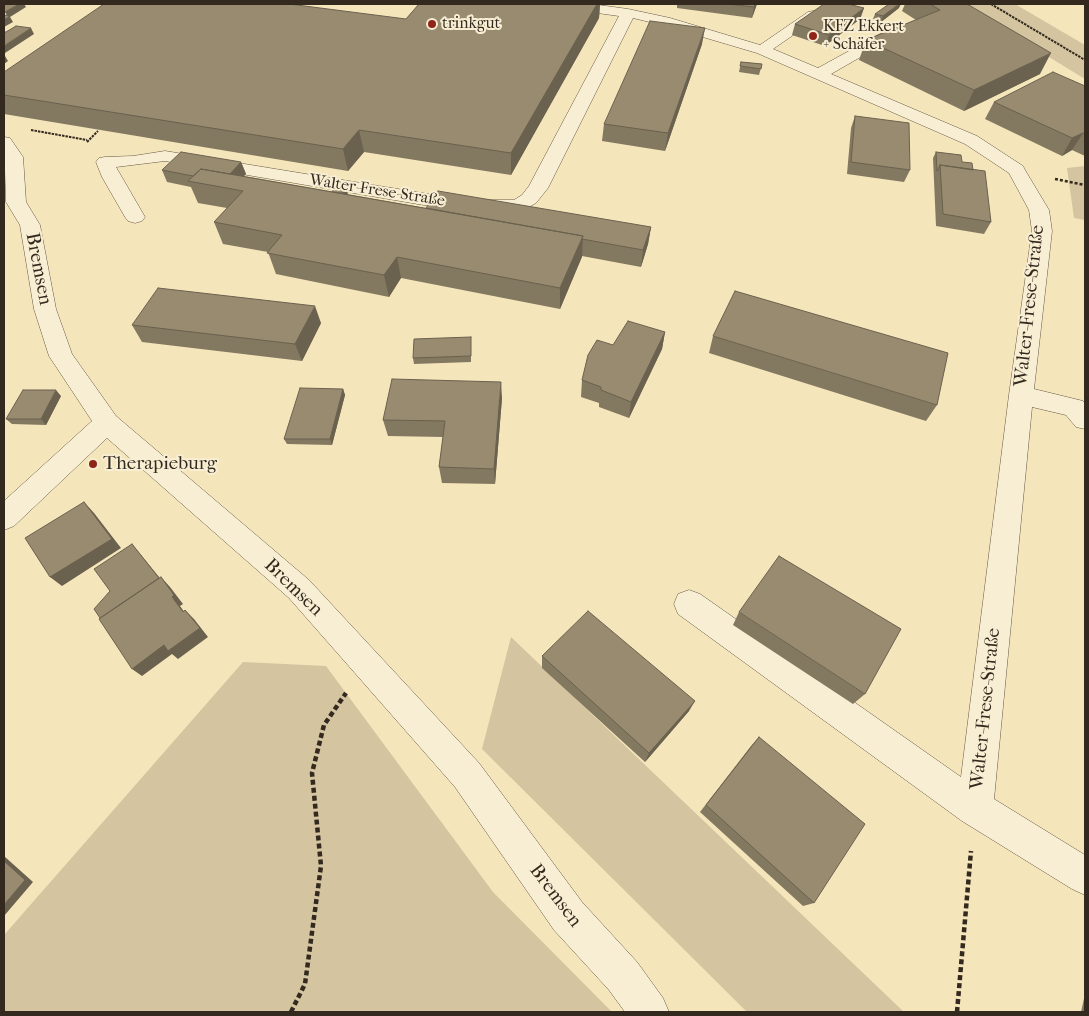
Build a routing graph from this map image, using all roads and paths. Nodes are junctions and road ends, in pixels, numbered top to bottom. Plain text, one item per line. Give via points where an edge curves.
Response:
1 (561, 4) edge
2 (664, 4) edge
3 (991, 4) edge
4 (628, 13) junction
5 (813, 15) edge
6 (647, 18) junction
7 (897, 30) edge
8 (762, 50) junction
9 (1085, 60) edge
10 (817, 75) junction
11 (23, 129) edge
12 (86, 140) edge
13 (4, 142) edge
14 (134, 217) dead end
15 (1021, 395) junction
16 (1085, 420) edge
17 (106, 423) junction
18 (4, 518) edge
19 (689, 604) dead end
20 (367, 664) junction
21 (975, 808) junction
22 (1085, 876) edge
23 (291, 1012) edge
24 (649, 1012) edge
25 (957, 1012) edge

1 - 4 street, Walter-Frese-Straße
2 - 6 street via 660,12
3 - 9 path
4 - 6 street, Walter-Frese-Straße
4 - 14 street, Walter-Frese-Straße via 538,188 518,205 465,206 165,156 105,162
5 - 8 street
6 - 8 street, Walter-Frese-Straße
7 - 10 street
8 - 10 street, Walter-Frese-Straße
10 - 15 street, Walter-Frese-Straße via 971,140 1016,170 1039,210 1042,231
11 - 12 path
13 - 17 street, Bremsen via 14,157 16,202 30,225 45,309 62,356
15 - 16 street via 1074,408
15 - 21 street, Walter-Frese-Straße
17 - 18 street
17 - 20 street, Bremsen via 299,589
19 - 21 street
20 - 23 path via 324,725 312,773 321,866 305,984
20 - 24 street, Bremsen via 467,775 568,916 623,976
21 - 22 street
21 - 25 path

